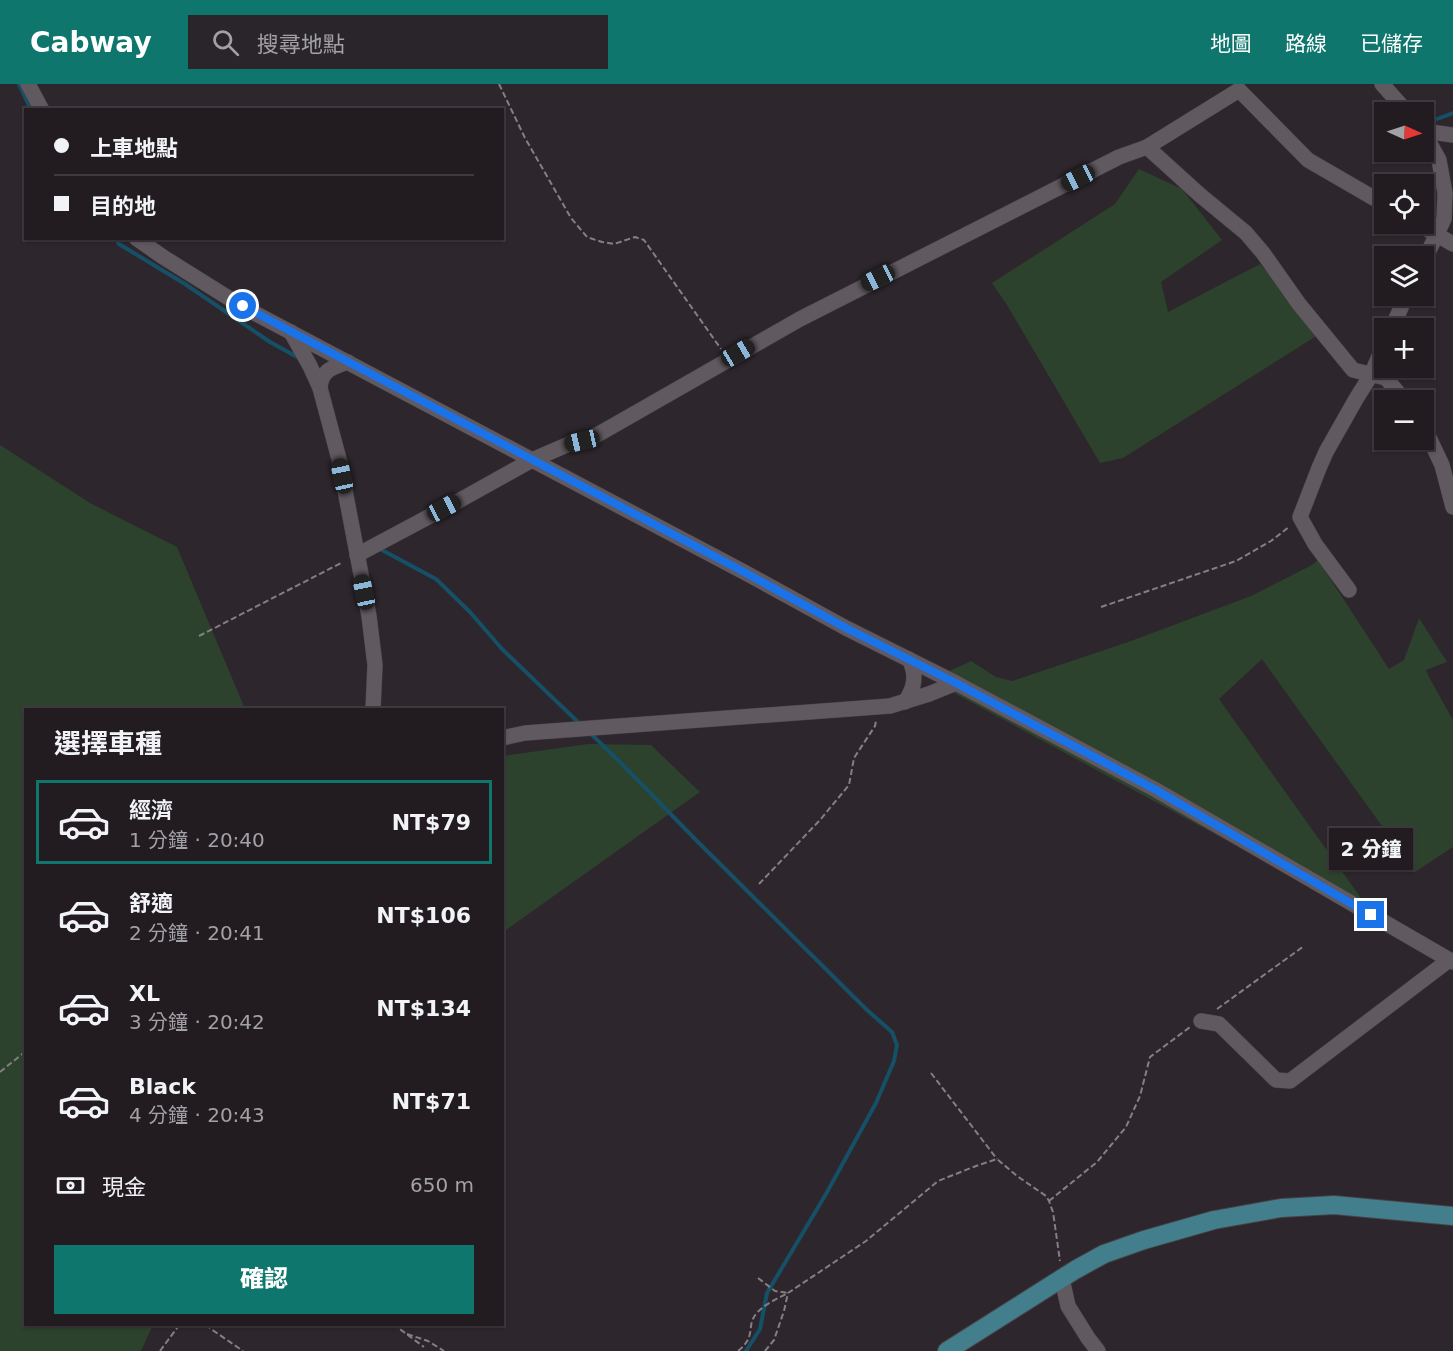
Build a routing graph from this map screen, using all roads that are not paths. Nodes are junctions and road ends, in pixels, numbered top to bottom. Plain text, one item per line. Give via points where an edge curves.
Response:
1 (28, 84) edge
2 (1382, 84) edge
3 (1237, 87) edge
4 (1398, 102) edge
5 (41, 108) edge
6 (1434, 133) edge
7 (1453, 135) edge
8 (1147, 147) junction
9 (1434, 151) edge
10 (1374, 198) edge
11 (1434, 232) edge
12 (1437, 234) junction
13 (139, 240) edge
14 (1453, 244) edge
15 (1431, 246) edge
16 (291, 332) junction
17 (348, 362) junction
18 (1374, 368) edge
19 (1371, 375) junction
20 (320, 388) junction
21 (1396, 390) edge
22 (1434, 441) edge
23 (532, 460) junction
24 (1448, 461) edge
25 (1453, 507) edge
26 (357, 555) junction
27 (1349, 590) dead end
28 (909, 659) junction
29 (956, 683) junction
30 (905, 702) junction
31 (373, 708) edge
32 (504, 738) edge
33 (1451, 961) edge
34 (1201, 1021) road end
35 (1453, 1216) edge
36 (1062, 1279) junction
37 (947, 1351) edge
38 (1098, 1351) edge

1 - 5 street
2 - 4 street
3 - 8 street
3 - 10 street via 1308,160
6 - 7 street
8 - 19 street via 1246,233 1353,370
8 - 23 street via 1119,157 800,318 597,435
9 - 12 street via 1445,193 1444,219
11 - 12 street
12 - 14 street
12 - 15 street
13 - 16 street
16 - 17 street
16 - 20 street
17 - 20 street via 328,370
17 - 23 street
18 - 19 street
19 - 21 street via 1386,378
19 - 27 street via 1326,452 1300,517
20 - 26 street via 339,459
22 - 24 street
23 - 26 street
23 - 28 street
24 - 25 street
26 - 31 street via 375,665
28 - 29 street
28 - 30 street via 914,684
29 - 30 street
29 - 33 street via 1156,790
30 - 32 street
33 - 34 street via 1290,1082 1276,1080 1219,1024
35 - 36 main road via 1334,1205 1281,1208 1214,1220 1144,1240 1104,1254
36 - 37 main road
36 - 38 street via 1068,1306

